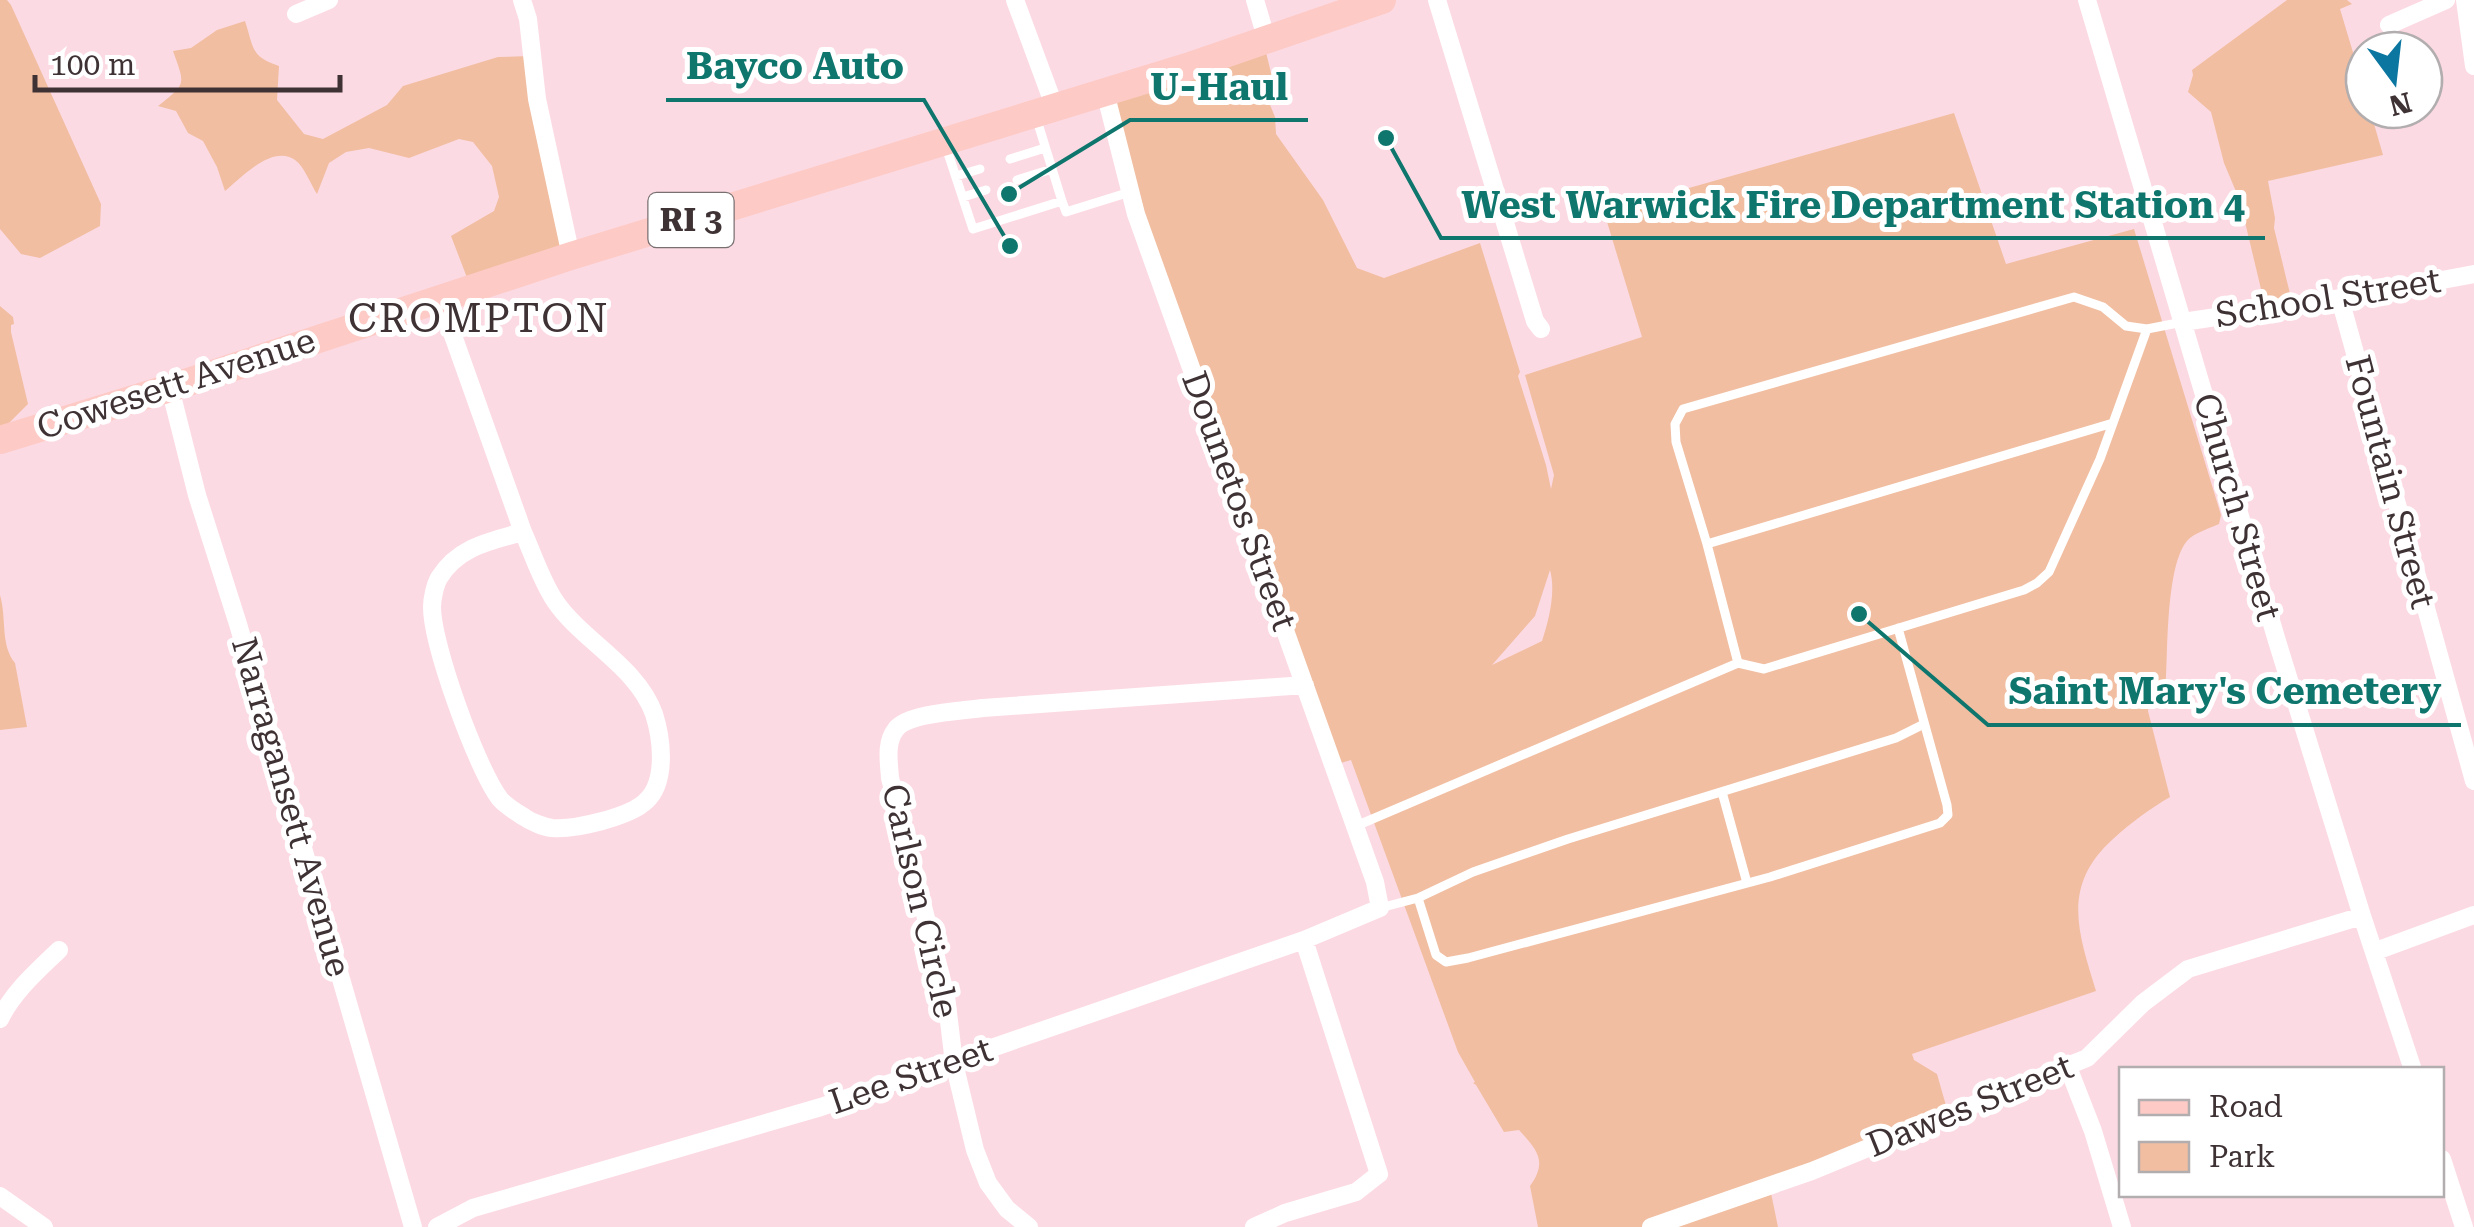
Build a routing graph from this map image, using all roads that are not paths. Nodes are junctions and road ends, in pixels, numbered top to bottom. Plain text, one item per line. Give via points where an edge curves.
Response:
1 (330, 0) edge
2 (522, 0) edge
3 (1014, 0) edge
4 (1255, 0) edge
5 (1382, 0) edge
6 (1437, 0) edge
7 (2086, 0) edge
8 (2446, 0) edge
9 (2465, 0) edge
10 (296, 14) dead end
11 (2389, 25) dead end
12 (1267, 41) junction
13 (2474, 66) edge
14 (1105, 92) junction
15 (1045, 111) junction
16 (944, 142) junction
17 (1045, 148) junction
18 (1010, 159) dead end
19 (980, 168) dead end
20 (1052, 169) junction
21 (956, 176) junction
22 (1017, 180) dead end
23 (986, 190) dead end
24 (1130, 192) junction
25 (963, 197) junction
26 (1062, 201) junction
27 (571, 256) junction
28 (2474, 274) edge
29 (2340, 298) junction
30 (440, 299) junction
31 (2183, 322) junction
32 (2146, 328) junction
33 (1542, 330) dead end
34 (170, 388) junction
35 (2112, 423) junction
36 (0, 440) edge
37 (522, 532) junction
38 (1707, 544) junction
39 (1898, 628) junction
40 (1738, 663) junction
41 (1304, 685) junction
42 (1924, 724) junction
43 (2474, 781) edge
44 (1722, 792) junction
45 (1355, 827) junction
46 (1747, 883) junction
47 (1418, 898) junction
48 (1380, 908) junction
49 (2474, 915) edge
50 (2362, 916) junction
51 (1304, 940) junction
52 (58, 950) dead end
53 (2376, 951) junction
54 (0, 1018) edge
55 (954, 1063) junction
56 (2068, 1067) junction
57 (2412, 1067) edge
58 (2444, 1166) edge
59 (0, 1196) edge
60 (44, 1227) edge
61 (413, 1227) edge
62 (437, 1227) edge
63 (1028, 1227) edge
64 (1254, 1227) edge
65 (1651, 1227) edge
66 (2122, 1227) edge
67 (2464, 1227) edge

1 - 10 street
2 - 27 street
3 - 15 street
4 - 12 street
5 - 12 main road, Cowesett Avenue / RI 3
6 - 33 street
7 - 31 street, Church Street
8 - 11 street
9 - 13 street
12 - 14 main road, Cowesett Avenue / RI 3
14 - 15 main road, Cowesett Avenue / RI 3
14 - 24 street, Dounetos Street
15 - 16 main road, Cowesett Avenue / RI 3
15 - 17 lane
16 - 21 lane
16 - 27 main road, Cowesett Avenue / RI 3
17 - 18 lane
17 - 20 lane
19 - 21 lane
20 - 22 lane
20 - 26 lane
21 - 25 lane
23 - 25 lane
24 - 26 lane via 1066,212
24 - 41 street, Dounetos Street
25 - 26 lane via 974,228
27 - 30 main road, Cowesett Avenue / RI 3
28 - 29 street, School Street
29 - 31 street, School Street
29 - 43 street, Fountain Street
30 - 34 main road, Cowesett Avenue / RI 3
30 - 37 street
31 - 32 lane
31 - 50 street, Church Street
32 - 35 lane
32 - 38 lane via 2126,326 2074,297 1683,408 1676,442
34 - 36 main road, Cowesett Avenue / RI 3
34 - 61 street, Narragansett Avenue
35 - 38 lane
35 - 39 lane via 2049,572 2024,590
37 - 37 street via 555,600 638,687 653,713 659,778 647,801 622,814 552,828 514,810 484,773 452,689 432,606 437,580 478,544
38 - 40 lane
39 - 40 lane via 1764,668
39 - 42 lane
40 - 45 lane
41 - 45 street, Dounetos Street
41 - 55 street, Carlson Circle via 983,708 896,728 888,748 890,778 946,996
42 - 44 lane
42 - 46 lane via 1947,805 1940,824
44 - 46 lane
44 - 47 lane via 1473,872
45 - 48 street, Dounetos Street
46 - 47 lane via 1446,962 1436,955
47 - 48 lane
48 - 51 street, Lee Street
49 - 53 street
50 - 53 street, Church Street
50 - 56 street, Dawes Street via 2188,969 2087,1058
51 - 55 street, Lee Street
51 - 64 street via 1379,1174 1356,1192
52 - 54 street
53 - 57 street, Church Street
55 - 62 street, Lee Street via 473,1208
55 - 63 street, Carlson Circle via 988,1183
56 - 65 street, Dawes Street
56 - 66 street
58 - 67 street
59 - 60 street

